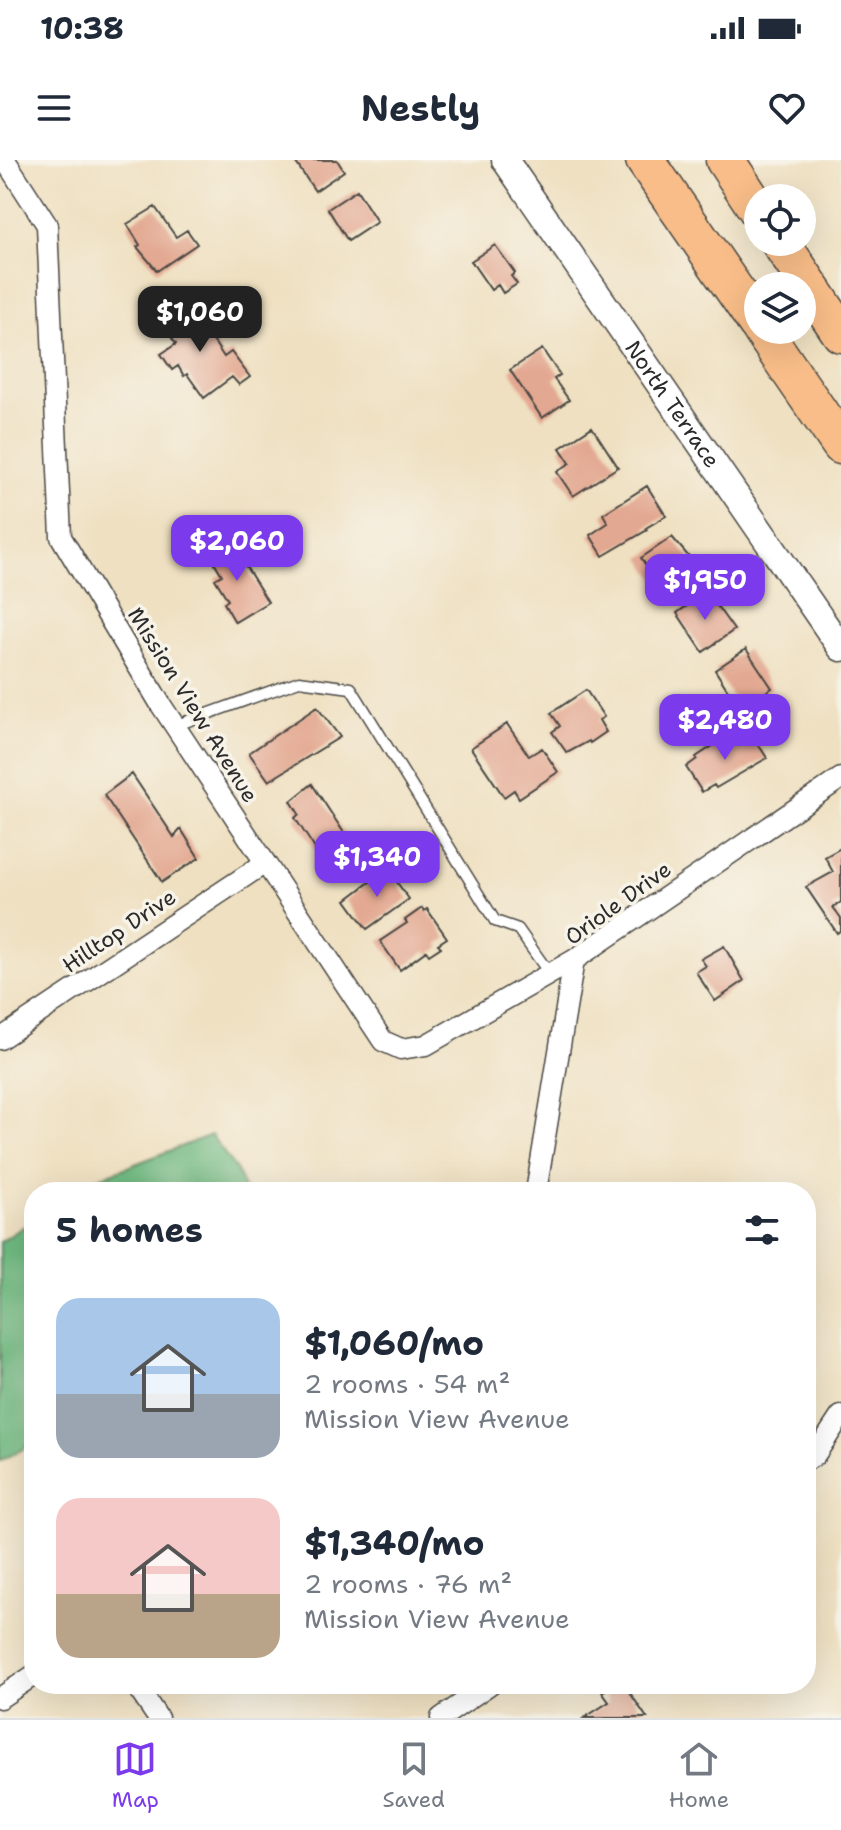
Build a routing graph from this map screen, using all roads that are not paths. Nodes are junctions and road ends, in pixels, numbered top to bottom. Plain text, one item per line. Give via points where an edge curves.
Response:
1 (5, 160) edge
2 (505, 160) edge
3 (645, 160) edge
4 (725, 160) edge
5 (744, 189) edge
6 (789, 256) edge
7 (744, 304) edge
8 (841, 333) edge
9 (772, 344) edge
10 (841, 445) edge
11 (841, 648) edge
12 (174, 726) junction
13 (841, 778) edge
14 (265, 863) junction
15 (574, 960) junction
16 (549, 973) junction
17 (0, 1039) edge
18 (538, 1182) edge
19 (841, 1416) edge
20 (816, 1454) edge
21 (24, 1682) edge
22 (142, 1694) edge
23 (476, 1694) edge
24 (0, 1698) edge
25 (158, 1718) edge
26 (441, 1718) edge

1 - 12 street, Mission View Avenue via 47,225 61,537
2 - 11 street, North Terrace
3 - 7 highway
4 - 5 highway
6 - 8 highway
9 - 10 highway
12 - 14 street, Mission View Avenue
12 - 16 lane via 299,681 351,688 495,921 518,929
13 - 15 street, Oriole Drive
14 - 16 street, Mission View Avenue via 383,1041 401,1049 426,1045
14 - 17 street, Hilltop Drive
15 - 16 street, Mission View Avenue
15 - 18 street, Oriole Drive
19 - 20 street
21 - 24 street
22 - 25 street
23 - 26 street

